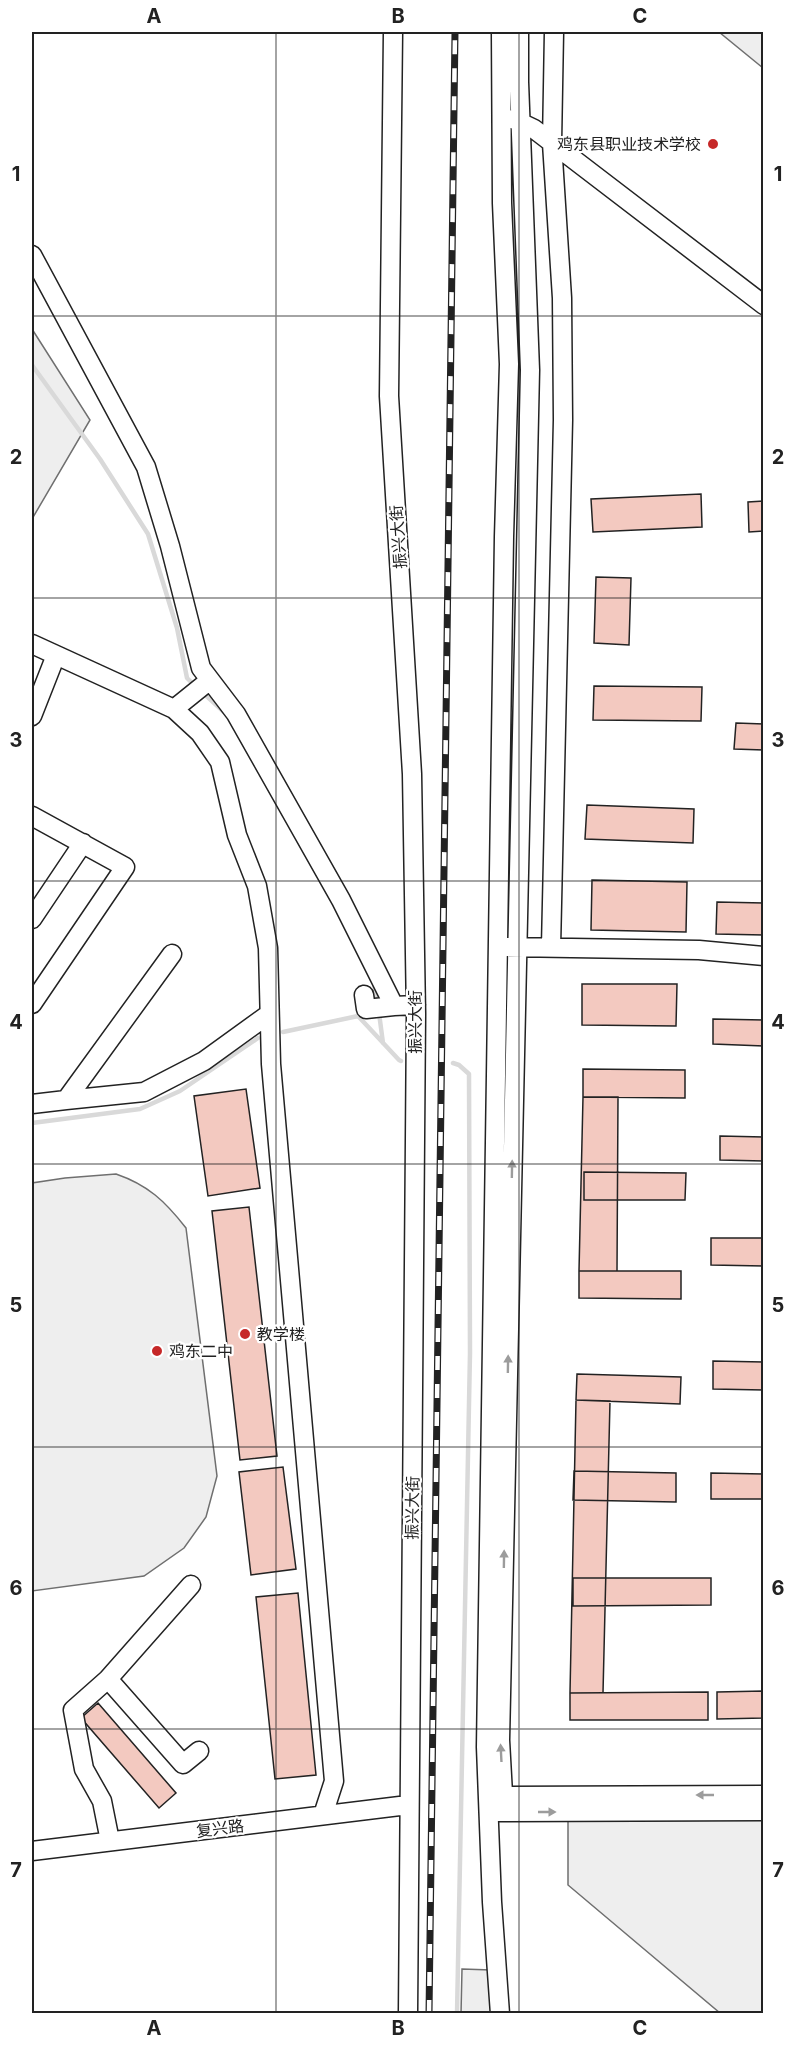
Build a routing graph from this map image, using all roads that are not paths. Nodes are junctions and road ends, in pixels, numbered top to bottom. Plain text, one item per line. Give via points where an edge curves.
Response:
1 (393, 32) edge
2 (501, 32) edge
3 (519, 32) edge
4 (554, 32) edge
5 (502, 116) junction
6 (520, 121) junction
7 (552, 143) junction
8 (32, 255) edge
9 (764, 305) edge
10 (32, 644) edge
11 (56, 655) junction
12 (210, 680) junction
13 (174, 709) junction
14 (32, 716) edge
15 (32, 816) edge
16 (83, 843) junction
17 (32, 919) edge
18 (498, 947) junction
19 (551, 947) junction
20 (172, 954) dead end
21 (764, 956) edge
22 (364, 995) dead end
23 (32, 1004) edge
24 (416, 1005) junction
25 (394, 1006) junction
26 (269, 1014) junction
27 (66, 1100) junction
28 (32, 1104) edge
29 (191, 1584) dead end
30 (108, 1679) junction
31 (199, 1751) dead end
32 (764, 1795) edge
33 (408, 1805) junction
34 (493, 1807) junction
35 (764, 1810) edge
36 (323, 1815) junction
37 (110, 1841) junction
38 (32, 1851) edge
39 (408, 2013) edge
40 (500, 2013) edge

1 - 24 street, 振兴大街 via 389,396 412,774
2 - 5 street
3 - 6 street
4 - 7 street
5 - 6 street
5 - 18 street via 509,364
6 - 7 street
34 -> 6 street via 500,1740 530,370
7 - 9 street
7 - 19 street via 562,298 562,420
8 - 12 street via 146,467 201,668
10 - 11 street
11 - 13 street
11 - 14 street
12 - 13 street
12 - 25 street via 236,714 280,790
13 - 26 street via 200,733 220,762 237,835 257,886 268,948
15 - 16 street
16 - 17 street
16 - 23 street via 126,867
18 - 19 street
18 - 34 street via 486,1747
19 - 21 street via 699,950
20 - 27 street
22 - 25 street via 366,1009
24 - 25 street
24 - 33 street, 振兴大街
26 - 27 street via 204,1062 144,1092
26 - 36 street via 334,1781
27 - 28 street
29 - 30 street
30 - 31 street via 183,1764
30 - 37 street via 73,1710 84,1769 102,1801
32 -> 34 street
33 - 36 street, 复兴路
33 - 39 street, 振兴大街
34 -> 35 street
34 - 40 street via 492,1902
36 - 37 street, 复兴路
37 - 38 street, 复兴路

